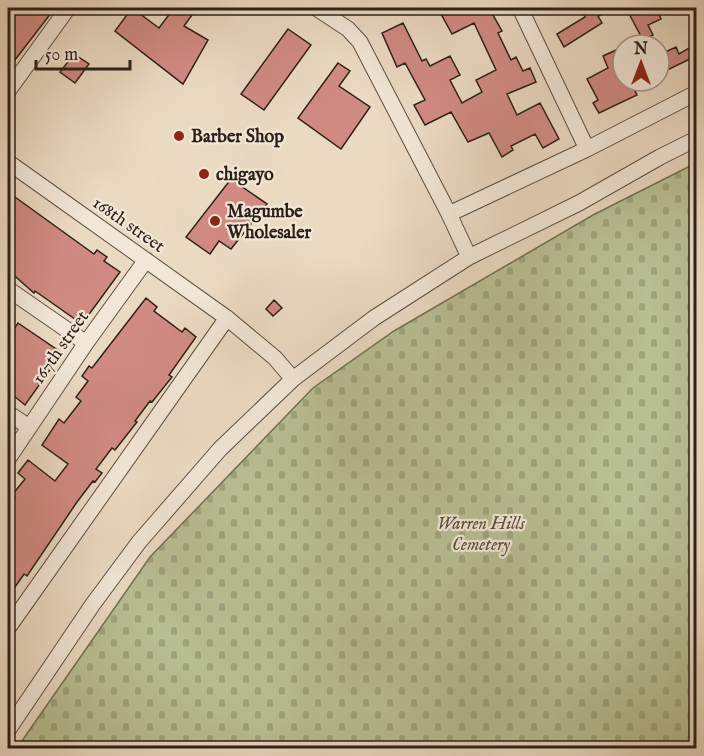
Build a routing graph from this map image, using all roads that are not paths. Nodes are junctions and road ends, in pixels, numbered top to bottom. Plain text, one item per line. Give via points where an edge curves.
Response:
1 (68, 8) edge
2 (316, 8) edge
3 (520, 8) edge
4 (8, 91) edge
5 (696, 93) edge
6 (696, 139) edge
7 (587, 149) junction
8 (8, 162) edge
9 (449, 214) junction
10 (469, 257) junction
11 (146, 260) junction
12 (8, 289) edge
13 (226, 318) junction
14 (86, 343) junction
15 (292, 379) junction
16 (8, 413) edge
17 (29, 427) junction
18 (8, 459) edge
19 (8, 628) edge
20 (8, 730) edge

1 - 4 street
2 - 9 street via 360,42
3 - 7 street
5 - 7 street
6 - 10 street
7 - 9 street
8 - 11 street, 168th street
9 - 10 street
10 - 15 street via 374,318
11 - 13 street, 168th street
11 - 14 street, 167th street
12 - 14 street
13 - 15 street, 168th street via 275,358
13 - 19 street
14 - 17 street, 167th street
15 - 20 street via 220,448 139,542
16 - 17 street
17 - 18 street, 167th street

